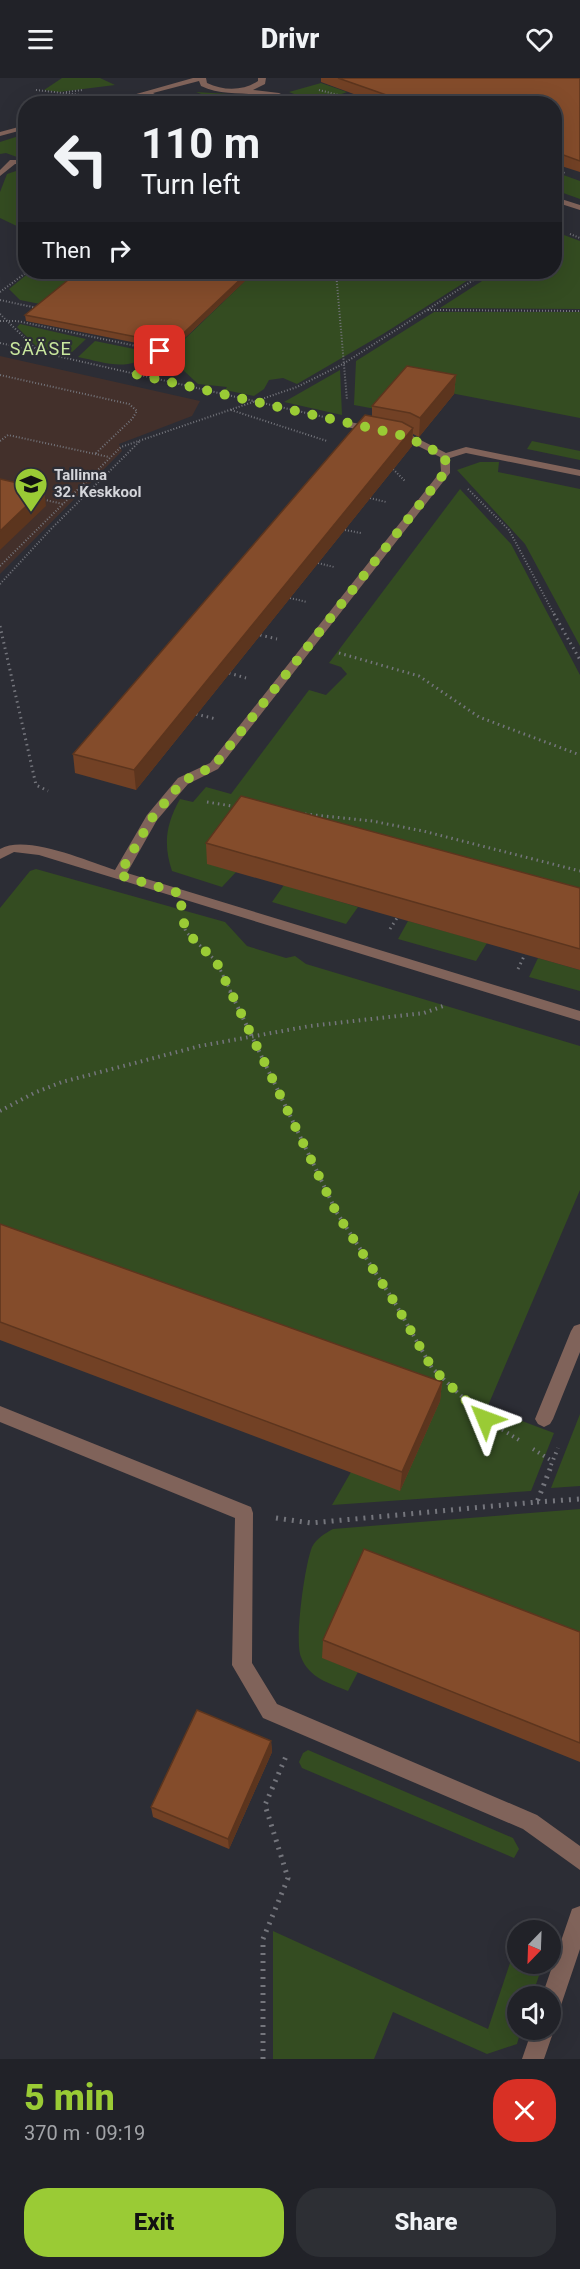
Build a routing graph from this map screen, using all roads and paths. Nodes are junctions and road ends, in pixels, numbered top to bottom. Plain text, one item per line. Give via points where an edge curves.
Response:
1 (202, 78) edge
2 (264, 80) edge
3 (177, 86) junction
4 (214, 88) junction
5 (313, 88) dead end
6 (36, 90) dead end
7 (238, 90) junction
8 (144, 93) junction
9 (276, 95) joint
10 (86, 96) dead end
11 (133, 96) edge
12 (151, 96) edge
13 (343, 96) edge
14 (18, 129) edge
15 (0, 134) edge
16 (18, 162) edge
17 (0, 174) edge
18 (562, 202) edge
19 (580, 208) edge
20 (18, 279) edge
21 (337, 279) edge
22 (475, 279) edge
23 (0, 292) edge
24 (0, 300) edge
25 (41, 309) edge
26 (427, 310) junction
27 (580, 311) edge
28 (0, 314) edge
29 (0, 321) edge
30 (9, 322) junction
31 (0, 343) edge
32 (38, 352) junction
33 (343, 364) junction
34 (135, 374) junction
35 (0, 375) edge
36 (258, 401) junction
37 (231, 410) junction
38 (350, 424) junction
39 (143, 438) junction
40 (0, 441) edge
41 (330, 442) dead end
42 (95, 454) junction
43 (445, 456) junction
44 (110, 458) junction
45 (446, 471) junction
46 (580, 473) edge
47 (31, 496) edge
48 (370, 498) edge
49 (392, 503) dead end
50 (63, 504) junction
51 (345, 530) edge
52 (368, 535) dead end
53 (318, 563) edge
54 (0, 566) edge
55 (341, 568) dead end
56 (0, 584) edge
57 (290, 598) edge
58 (313, 603) dead end
59 (0, 626) edge
60 (260, 635) edge
61 (284, 640) dead end
62 (310, 644) junction
63 (580, 660) edge
64 (229, 674) edge
65 (253, 679) dead end
66 (196, 714) edge
67 (221, 720) dead end
68 (580, 755) edge
69 (48, 791) dead end
70 (172, 794) junction
71 (242, 808) edge
72 (304, 814) edge
73 (0, 855) edge
74 (580, 871) edge
75 (119, 875) junction
76 (182, 894) junction
77 (525, 954) edge
78 (515, 975) dead end
79 (464, 980) junction
80 (580, 1016) edge
81 (252, 1037) junction
82 (0, 1111) edge
83 (580, 1331) edge
84 (0, 1414) edge
85 (544, 1419) joint
86 (552, 1461) junction
87 (580, 1499) edge
88 (537, 1502) junction
89 (244, 1513) junction
90 (301, 1724) junction
91 (580, 1859) edge
92 (580, 1917) edge
93 (557, 1986) edge
94 (540, 2040) edge
95 (263, 2059) edge
96 (533, 2059) edge

1 - 3 street
1 - 4 street via 204,84
2 - 7 street
2 - 9 street
3 - 4 street
3 - 8 street
4 - 7 street
5 - 13 path
6 - 10 path
7 - 9 street
8 - 11 street
8 - 12 street
14 - 15 street
16 - 17 street
18 - 19 street
20 - 23 path
21 - 33 path
22 - 26 path
24 - 25 path
26 - 27 path
26 - 33 path
28 - 30 path
29 - 30 path
30 - 32 path
30 - 34 path via 160,351
31 - 32 path
32 - 34 path
33 - 36 path
33 - 38 path
34 - 36 path
35 - 42 path via 129,404 137,411 132,419
36 - 37 path
36 - 38 path
37 - 39 path
37 - 41 path
38 - 43 street via 405,436
39 - 44 path via 121,447
39 - 56 path
40 - 42 path via 8,435
42 - 44 path
43 - 45 street
43 - 46 street via 466,450
44 - 50 path
45 - 62 street
45 - 63 path via 472,492 520,546
47 - 50 path
48 - 49 path
50 - 54 path
51 - 52 path
53 - 55 path
57 - 58 path
59 - 69 path via 36,784
60 - 61 path
62 - 68 path via 419,676 479,717
62 - 70 street via 214,766 183,781
64 - 65 path
66 - 67 path
70 - 71 path
70 - 75 street via 152,818
72 - 74 path via 423,831
73 - 75 street via 12,848 40,851
75 - 76 street
76 - 79 street
76 - 81 path via 180,912 186,932 216,961
77 - 78 path
79 - 80 street
79 - 81 path via 444,1007 424,1013
81 - 82 path via 200,1046 62,1082
81 - 86 path via 337,1214 432,1368 485,1419
83 - 85 street
84 - 89 street
85 - 86 path via 562,1437
86 - 88 path
87 - 88 path
88 - 89 path via 311,1523
89 - 90 street via 242,1665 270,1711
90 - 91 street via 530,1822
90 - 95 path via 265,1805 288,1878 264,1939
92 - 93 street
94 - 96 street

